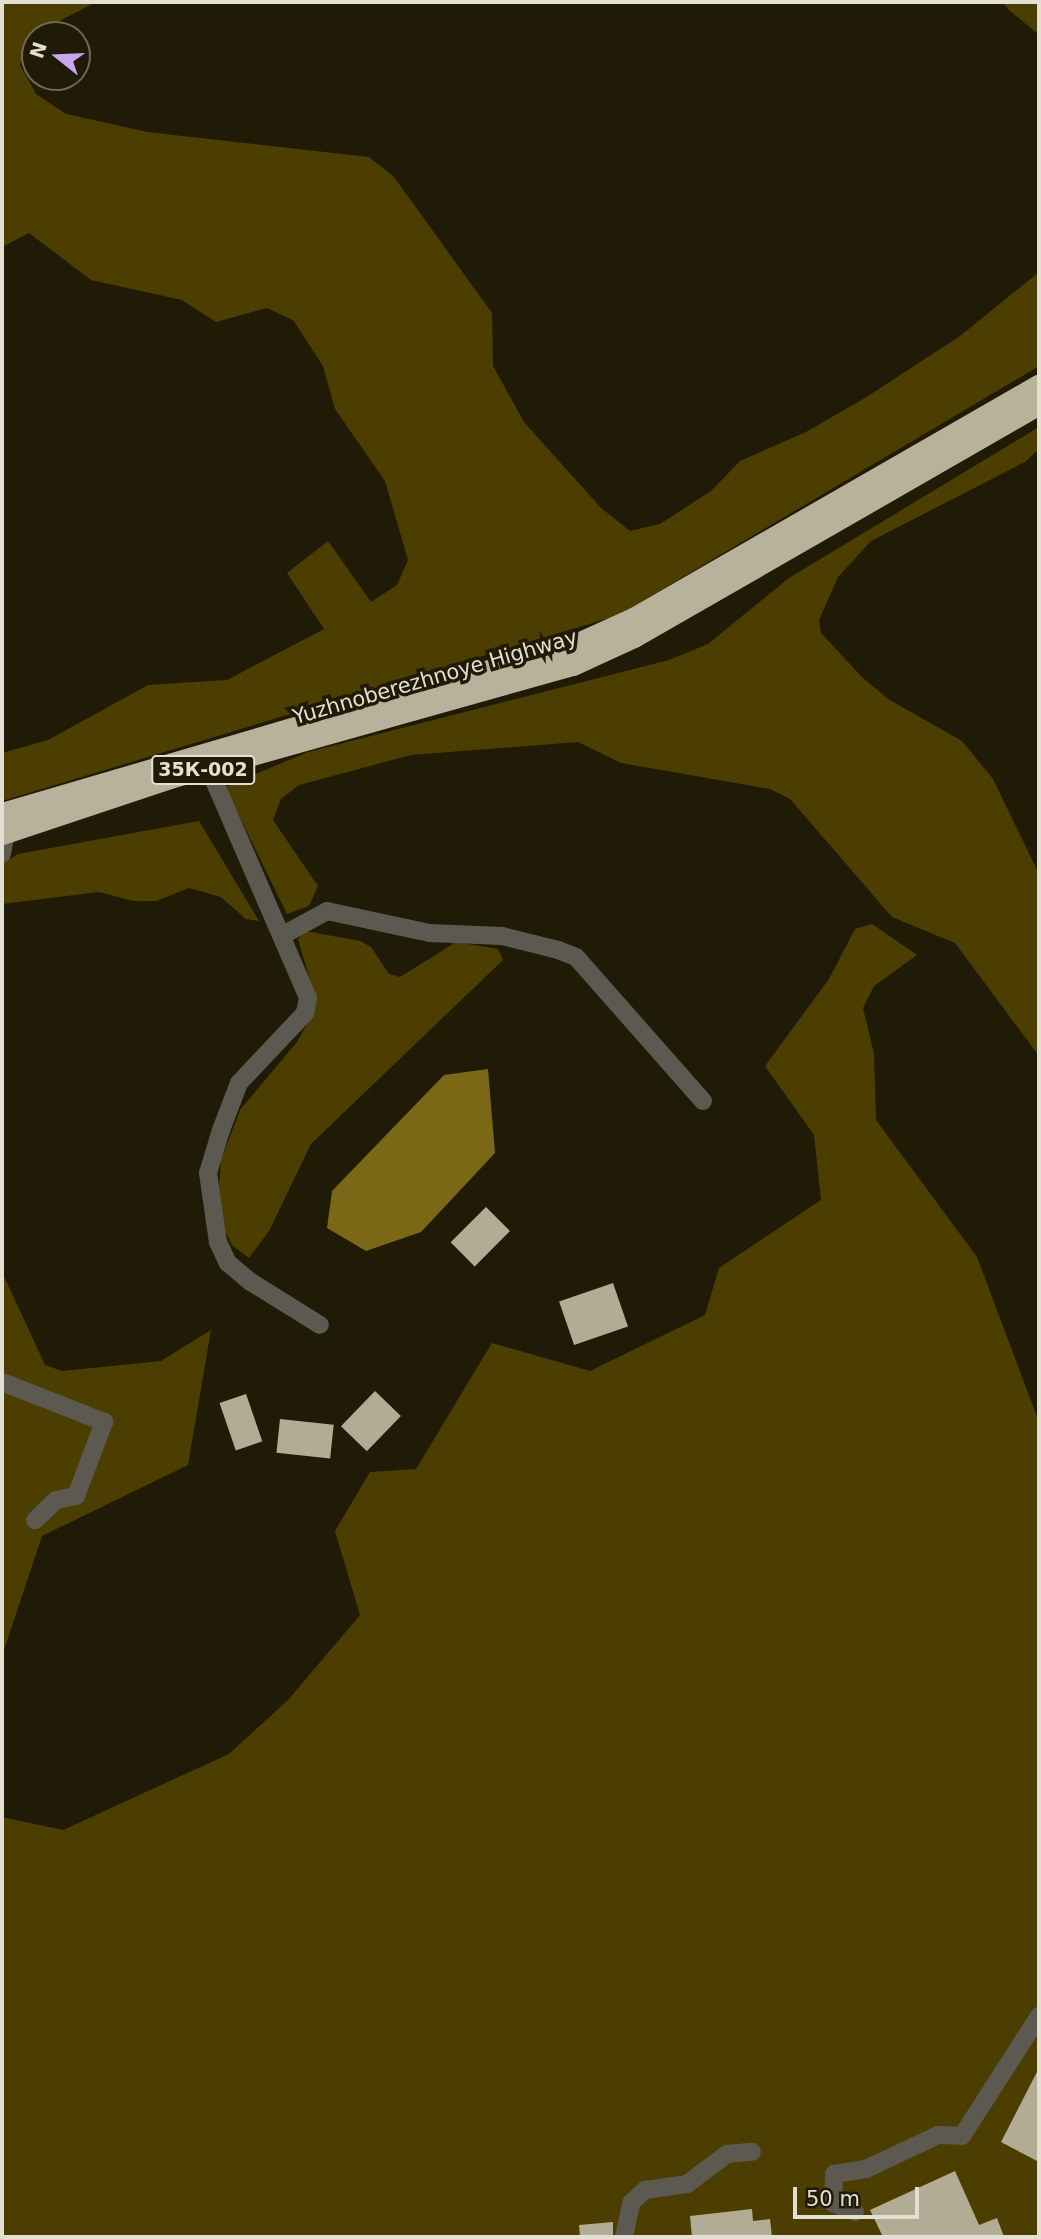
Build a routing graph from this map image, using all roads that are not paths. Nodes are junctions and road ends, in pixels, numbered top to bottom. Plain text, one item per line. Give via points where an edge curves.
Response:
1 (1039, 384) edge
2 (1039, 404) edge
3 (400, 704) junction
4 (209, 769) junction
5 (4, 823) edge
6 (2, 855) edge
7 (283, 935) junction
8 (703, 1101) dead end
9 (320, 1325) dead end
10 (2, 1382) edge
11 (35, 1520) dead end
12 (1039, 2016) edge
13 (752, 2152) dead end
14 (855, 2212) dead end
15 (624, 2237) edge

1 - 3 highway, Yuzhnoberezhnoye Highway via 633,618 571,646
2 - 3 highway, Yuzhnoberezhnoye Highway via 634,637 573,665
3 - 4 highway, Yuzhnoberezhnoye Highway / 35К-002
3 - 5 highway, Yuzhnoberezhnoye Highway / 35К-002
4 - 5 highway, Yuzhnoberezhnoye Highway / 35К-002
4 - 7 street
5 - 6 street
7 - 8 street via 327,911 430,933 502,936 576,957
7 - 9 street via 308,998 305,1013 239,1083 208,1173 218,1242 229,1264
10 - 11 street via 104,1422 76,1496 56,1500
12 - 14 street via 962,2136 938,2135 866,2169 834,2174 833,2203
13 - 15 street via 727,2154 687,2184 645,2190 631,2203

